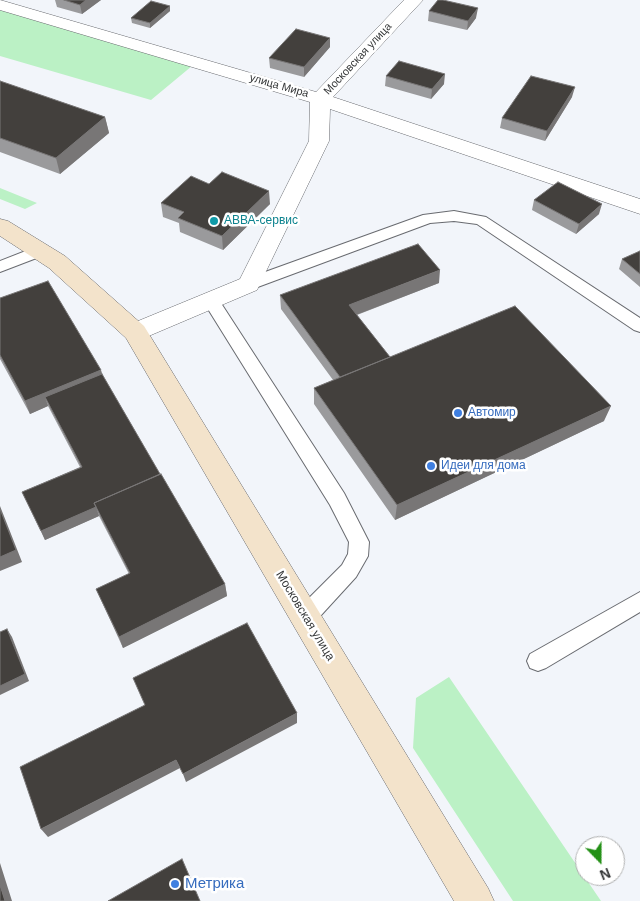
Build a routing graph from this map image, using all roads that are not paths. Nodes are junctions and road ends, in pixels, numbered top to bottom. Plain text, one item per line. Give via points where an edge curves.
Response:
1 (414, 0) edge
2 (0, 4) edge
3 (31, 5) edge
4 (320, 99) junction
5 (640, 207) edge
6 (0, 226) edge
7 (41, 250) junction
8 (0, 267) edge
9 (249, 284) junction
10 (211, 301) junction
11 (639, 325) edge
12 (135, 332) junction
13 (640, 601) edge
14 (305, 617) junction
15 (538, 661) dead end
16 (475, 901) edge

1 - 4 street, Московская улица
2 - 3 street, улица Мира
3 - 4 street, улица Мира
4 - 5 street, улица Мира
4 - 9 street, Московская улица via 319,141
6 - 7 main road, Московская улица
7 - 8 lane
7 - 12 main road, Московская улица
9 - 10 street
9 - 11 lane via 428,218 454,216 481,220
10 - 12 street
10 - 14 lane via 337,499 358,542 358,556 349,571
12 - 14 main road, Московская улица
13 - 15 lane
14 - 16 main road, Московская улица

